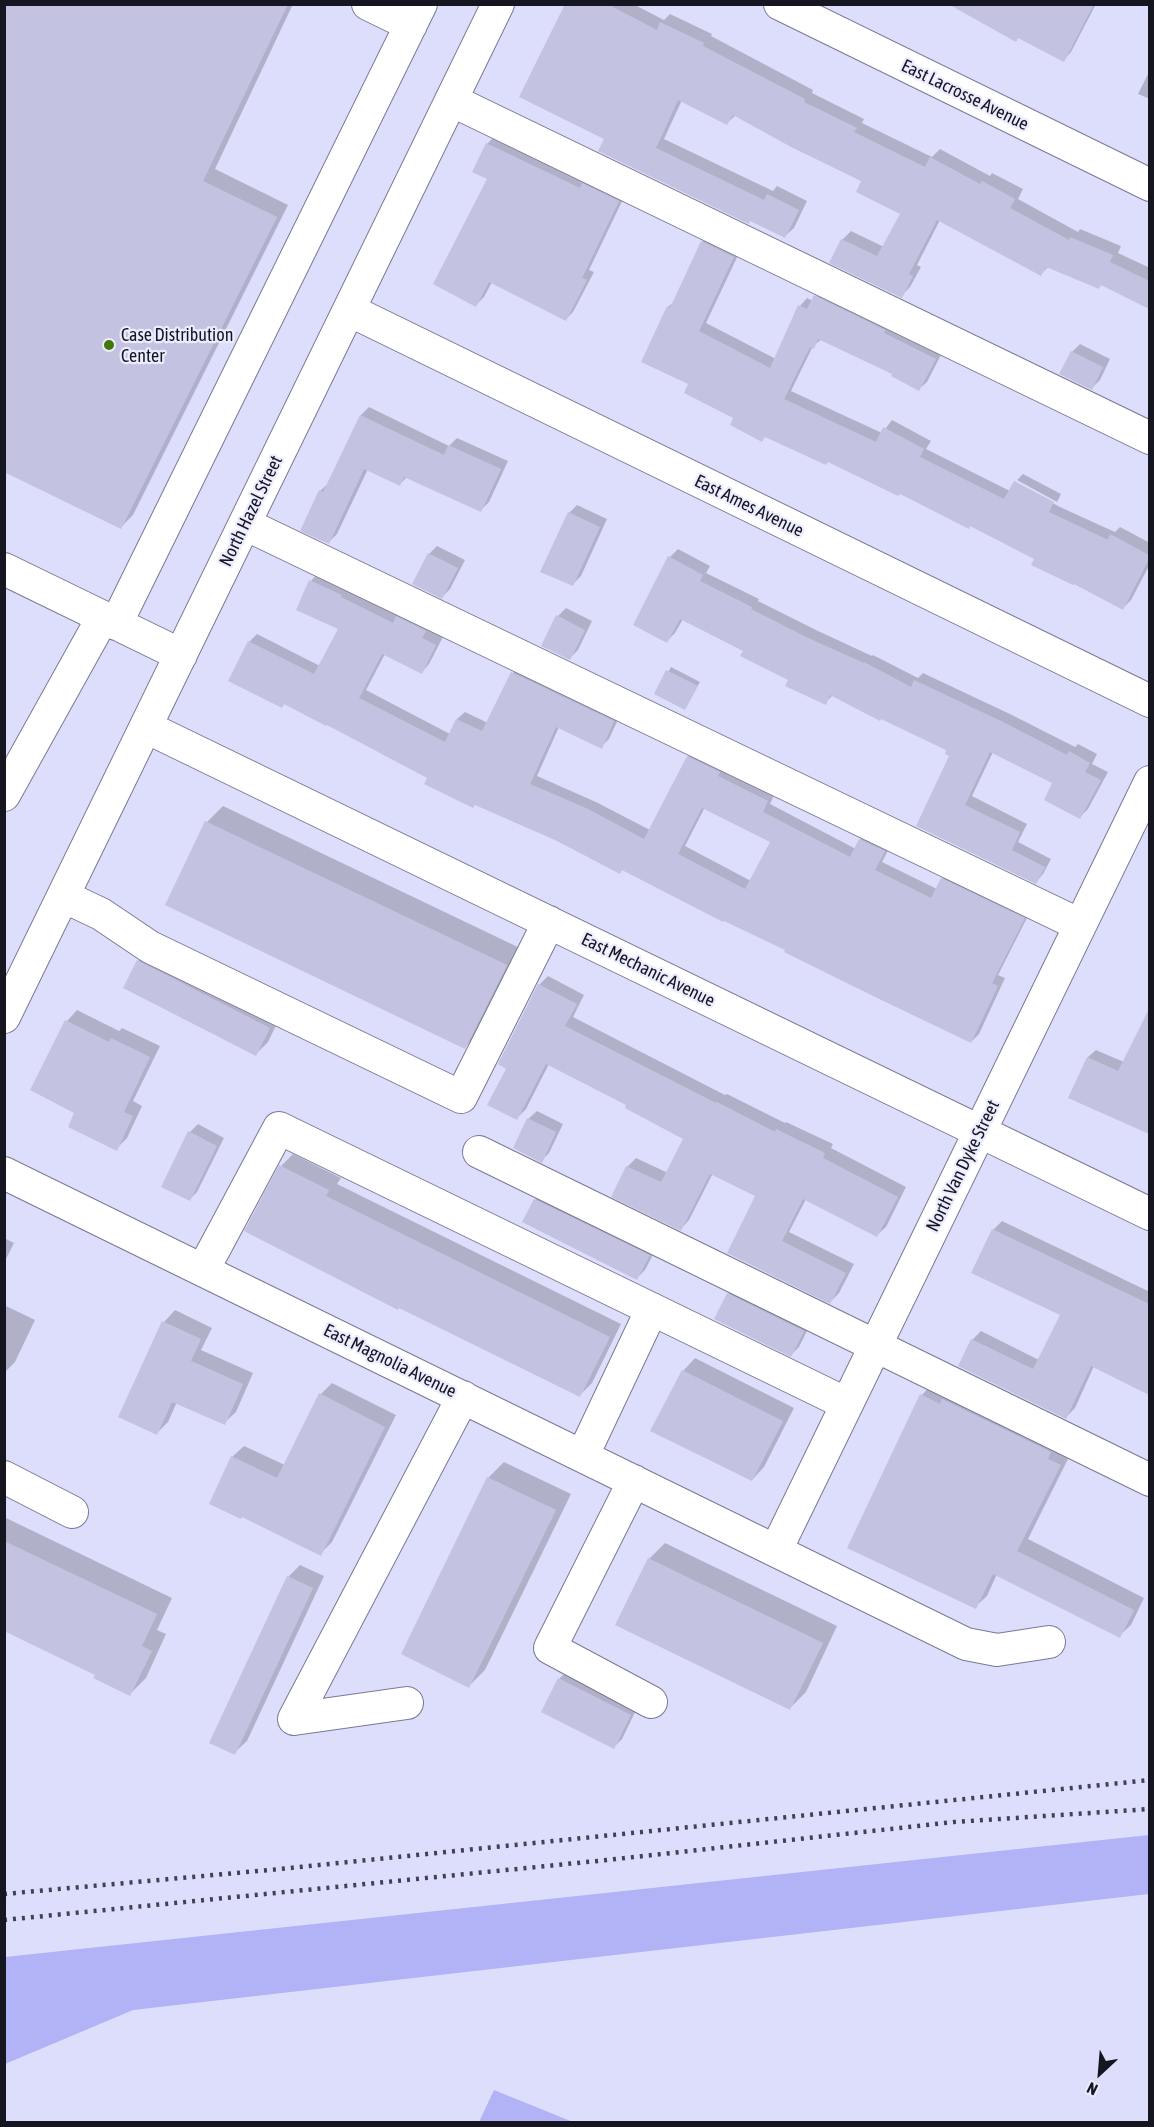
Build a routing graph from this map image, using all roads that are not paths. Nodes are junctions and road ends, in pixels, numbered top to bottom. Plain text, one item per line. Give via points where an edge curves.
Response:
1 (368, 4) edge
2 (498, 4) edge
3 (780, 4) edge
4 (416, 15) edge
5 (451, 100) junction
6 (1149, 185) edge
7 (349, 310) junction
8 (1149, 438) edge
9 (245, 524) junction
10 (4, 569) edge
11 (109, 621) junction
12 (181, 655) junction
13 (1149, 701) edge
14 (146, 727) junction
15 (1149, 782) edge
16 (4, 795) edge
17 (63, 896) junction
18 (549, 922) junction
19 (1080, 925) junction
20 (4, 1017) edge
21 (980, 1131) junction
22 (479, 1152) dead end
23 (4, 1173) edge
24 (1149, 1214) edge
25 (203, 1270) junction
26 (652, 1309) junction
27 (875, 1346) junction
28 (463, 1397) junction
29 (847, 1404) junction
30 (584, 1455) junction
31 (4, 1477) edge
32 (1149, 1480) edge
33 (634, 1481) junction
34 (72, 1512) dead end
35 (776, 1550) junction
36 (1049, 1642) dead end
37 (651, 1702) dead end
38 (407, 1703) dead end

1 - 4 street
2 - 5 street, North Hazel Street
3 - 6 street, East Lacrosse Avenue
4 - 11 street
5 - 7 street, North Hazel Street
5 - 8 street
7 - 9 street, North Hazel Street
7 - 13 street, East Ames Avenue
9 - 12 street, North Hazel Street
9 - 19 street
10 - 11 street
11 - 12 street
11 - 16 street
12 - 14 street, North Hazel Street
14 - 17 street, North Hazel Street
14 - 18 street, East Mechanic Avenue
15 - 19 street, North Van Dyke Street
17 - 18 street via 101,914 150,947 461,1097
17 - 20 street, North Hazel Street
18 - 21 street, East Mechanic Avenue
19 - 21 street, North Van Dyke Street
21 - 24 street, East Mechanic Avenue
21 - 27 street, North Van Dyke Street
22 - 27 street
23 - 25 street, East Magnolia Avenue
25 - 26 street via 279,1128
25 - 28 street, East Magnolia Avenue
26 - 29 street
26 - 30 street
27 - 29 street, North Van Dyke Street
27 - 32 street
28 - 30 street, East Magnolia Avenue
28 - 38 street via 294,1719
29 - 35 street, North Van Dyke Street
30 - 33 street, East Magnolia Avenue
31 - 34 street
33 - 35 street, East Magnolia Avenue
33 - 37 street via 550,1648
35 - 36 street, East Magnolia Avenue via 966,1644 997,1650

